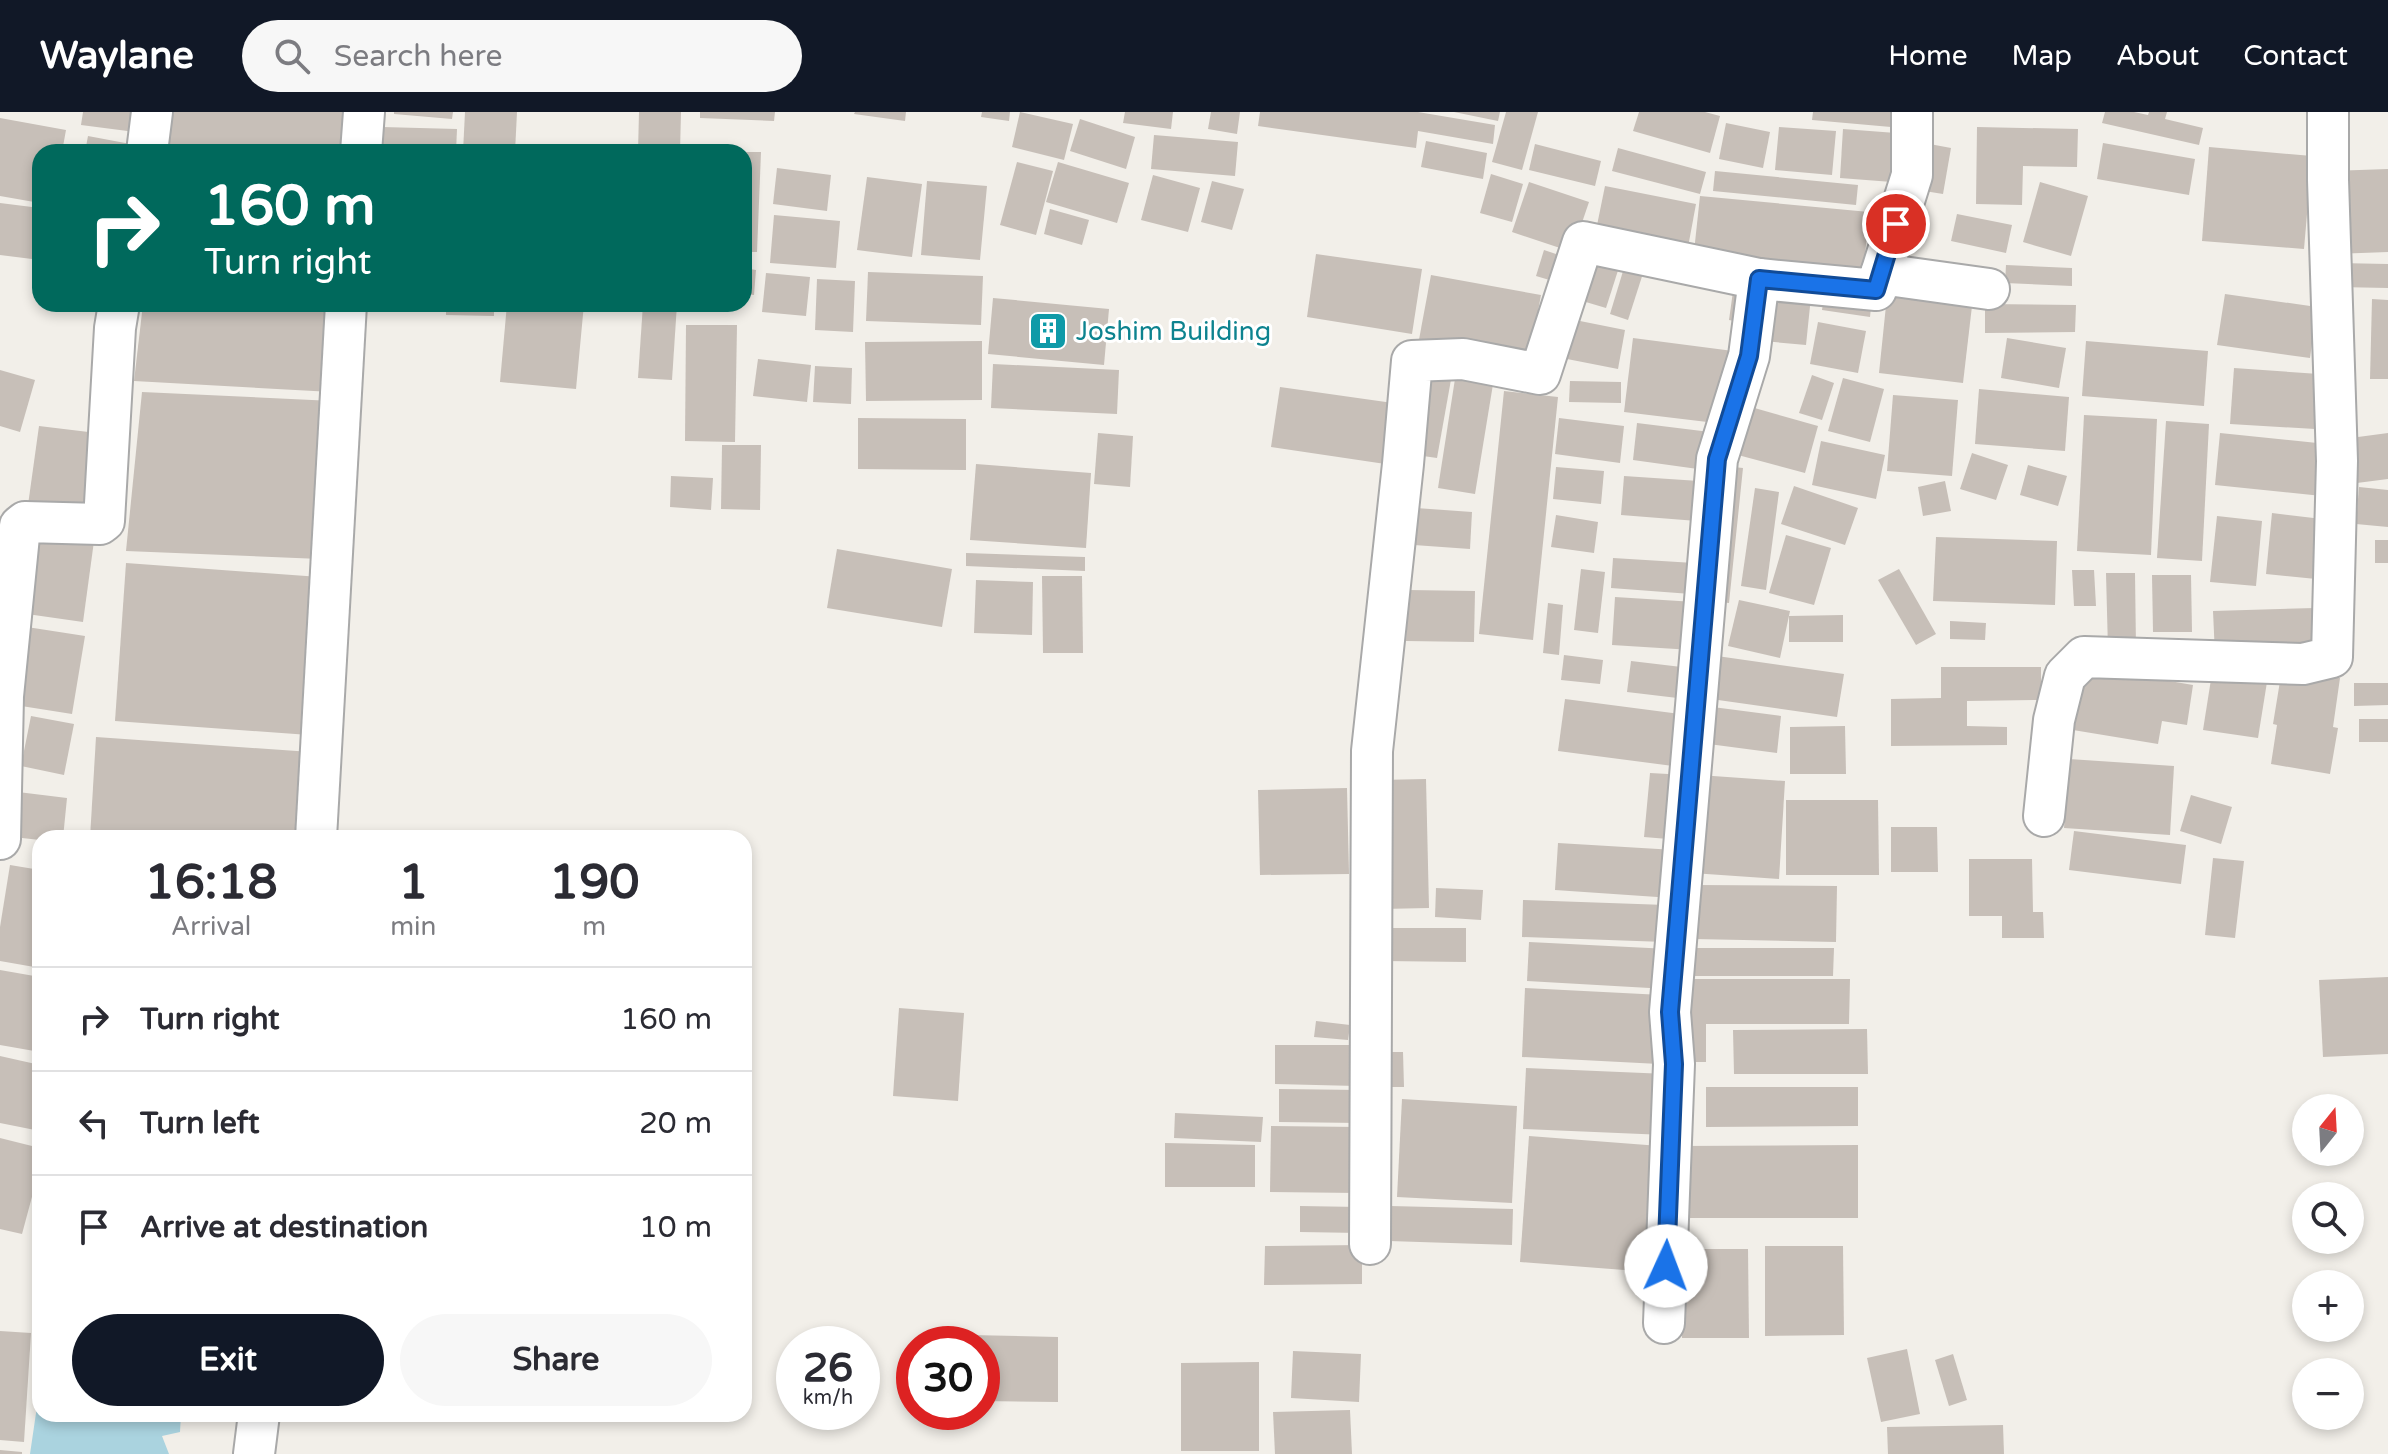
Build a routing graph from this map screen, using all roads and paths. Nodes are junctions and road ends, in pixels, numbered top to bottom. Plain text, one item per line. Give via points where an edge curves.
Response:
1 (152, 112) edge
2 (364, 112) edge
3 (1912, 112) edge
4 (2328, 112) edge
5 (148, 144) edge
6 (362, 144) edge
7 (1881, 274) junction
8 (1759, 279) junction
9 (1989, 289) dead end
10 (118, 312) edge
11 (346, 312) edge
12 (2044, 816) dead end
13 (316, 830) edge
14 (0, 839) edge
15 (1370, 1244) dead end
16 (1664, 1323) dead end
17 (258, 1422) edge
18 (254, 1454) edge

1 - 5 street
2 - 6 street
3 - 7 street via 1912,175
4 - 12 street via 2337,461 2332,657 2303,664 2084,657 2065,676 2061,690
7 - 8 street via 1876,290
7 - 9 street
8 - 15 street via 1583,242 1540,374 1463,359 1412,361 1372,751
8 - 16 street via 1749,356 1717,459 1670,1012 1674,1064
10 - 14 street via 104,521 20,526 3,696
11 - 13 street
17 - 18 street

